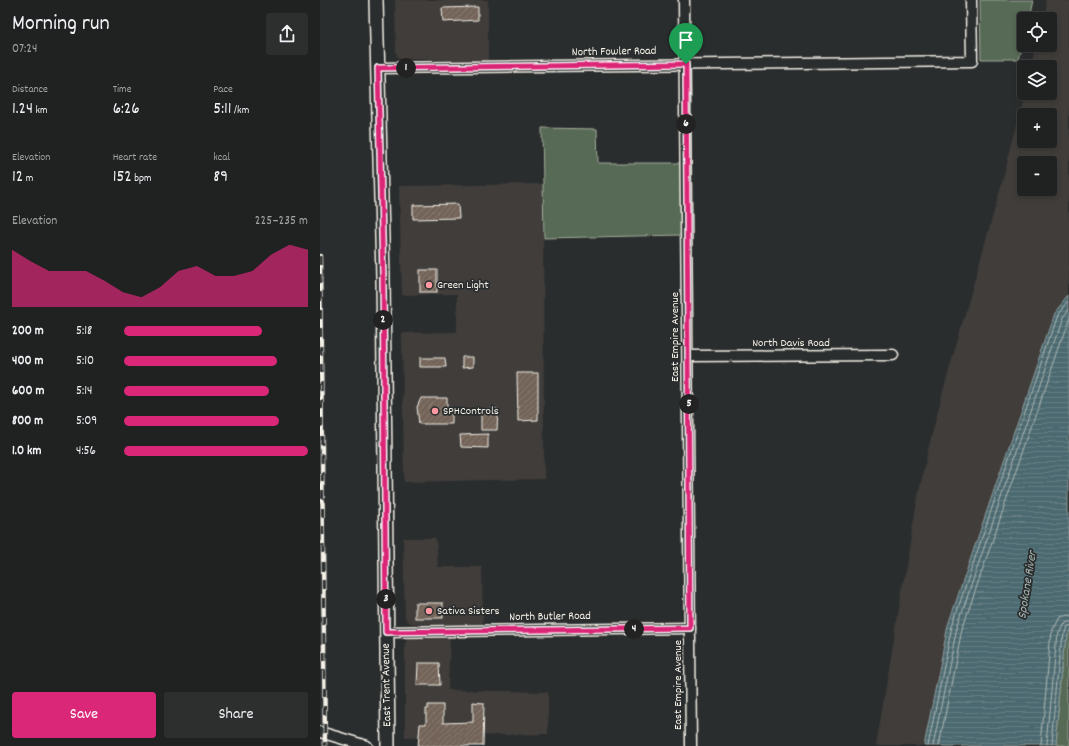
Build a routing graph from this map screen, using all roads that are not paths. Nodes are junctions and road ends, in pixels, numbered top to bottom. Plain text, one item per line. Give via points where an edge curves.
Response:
1 (376, 0) edge
2 (684, 0) edge
3 (971, 0) edge
4 (686, 64) junction
5 (378, 68) junction
6 (893, 355) dead end
7 (688, 356) junction
8 (690, 628) junction
9 (386, 632) junction
10 (320, 732) edge
11 (367, 746) edge
12 (388, 746) edge
13 (691, 746) edge

1 - 5 main road, East Trent Avenue
2 - 4 street, East Empire Avenue
3 - 4 street, North Fowler Road via 972,61
4 - 5 street, North Fowler Road
4 - 7 street, East Empire Avenue
5 - 9 main road, East Trent Avenue via 383,277
6 - 7 street, North Davis Road
7 - 8 street, East Empire Avenue
8 - 9 street, North Butler Road
8 - 13 street, East Empire Avenue
9 - 12 main road, East Trent Avenue
10 - 11 street

